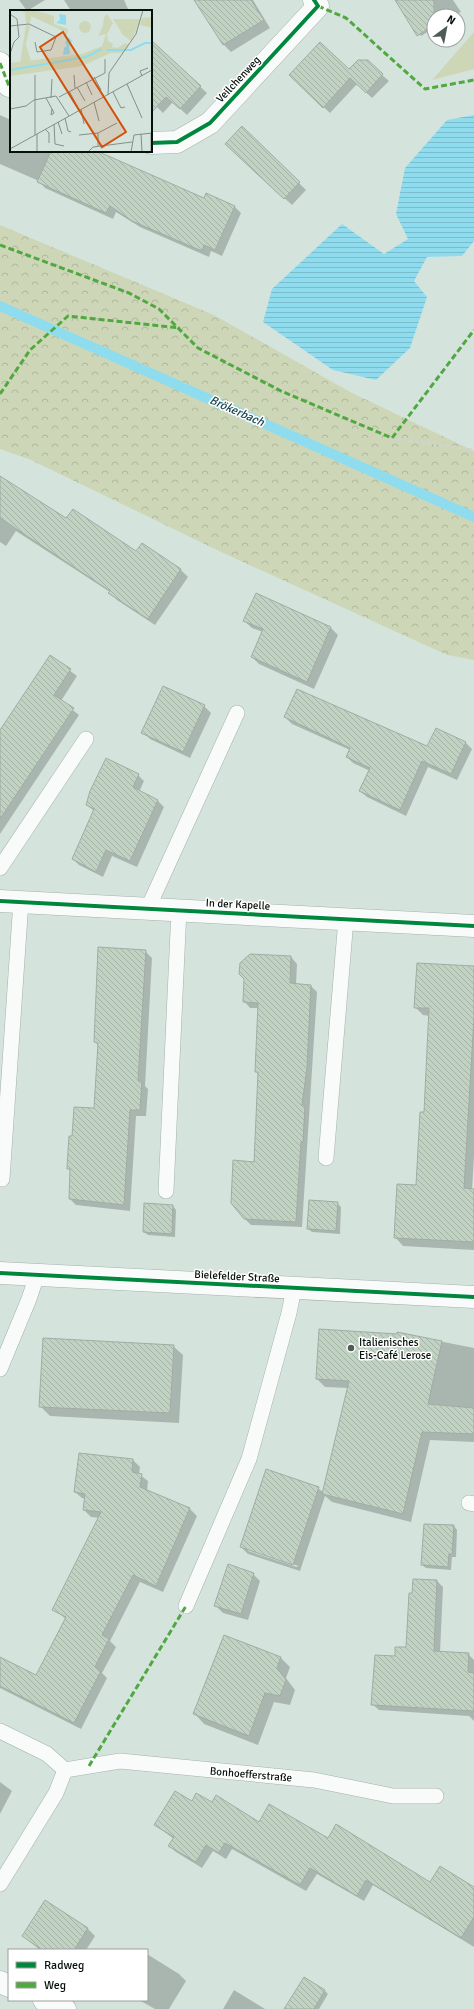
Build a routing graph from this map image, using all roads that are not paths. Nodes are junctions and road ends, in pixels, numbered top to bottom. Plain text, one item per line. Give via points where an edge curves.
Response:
1 (314, 0) edge
2 (0, 63) edge
3 (7, 85) edge
4 (152, 142) edge
5 (236, 713) dead end
6 (86, 739) dead end
7 (0, 868) edge
8 (11, 901) edge
9 (148, 908) junction
10 (179, 909) junction
11 (346, 919) junction
12 (474, 926) edge
13 (326, 1158) dead end
14 (2, 1179) dead end
15 (166, 1191) dead end
16 (0, 1273) edge
17 (37, 1275) junction
18 (294, 1288) junction
19 (474, 1297) edge
20 (0, 1369) edge
21 (186, 1606) dead end
22 (0, 1731) edge
23 (64, 1770) junction
24 (436, 1796) dead end
25 (0, 1884) edge
26 (46, 2001) edge
27 (65, 2009) edge

1 - 4 street, Veilchenweg via 318,6 210,123 177,142
2 - 3 street
5 - 9 lane
6 - 7 lane
8 - 9 street, In der Kapelle
8 - 14 lane
9 - 10 street, In der Kapelle
10 - 11 street, In der Kapelle
10 - 15 lane
11 - 12 street, In der Kapelle
11 - 13 lane
16 - 17 street, Bielefelder Straße
17 - 18 street, Bielefelder Straße
17 - 20 lane
18 - 19 street, Bielefelder Straße
18 - 21 lane, Bielefelder Straße via 249,1459
22 - 23 lane via 47,1754
23 - 24 lane, Bonhoefferstraße via 120,1761 314,1780 394,1796
23 - 25 lane via 56,1793
26 - 27 street

